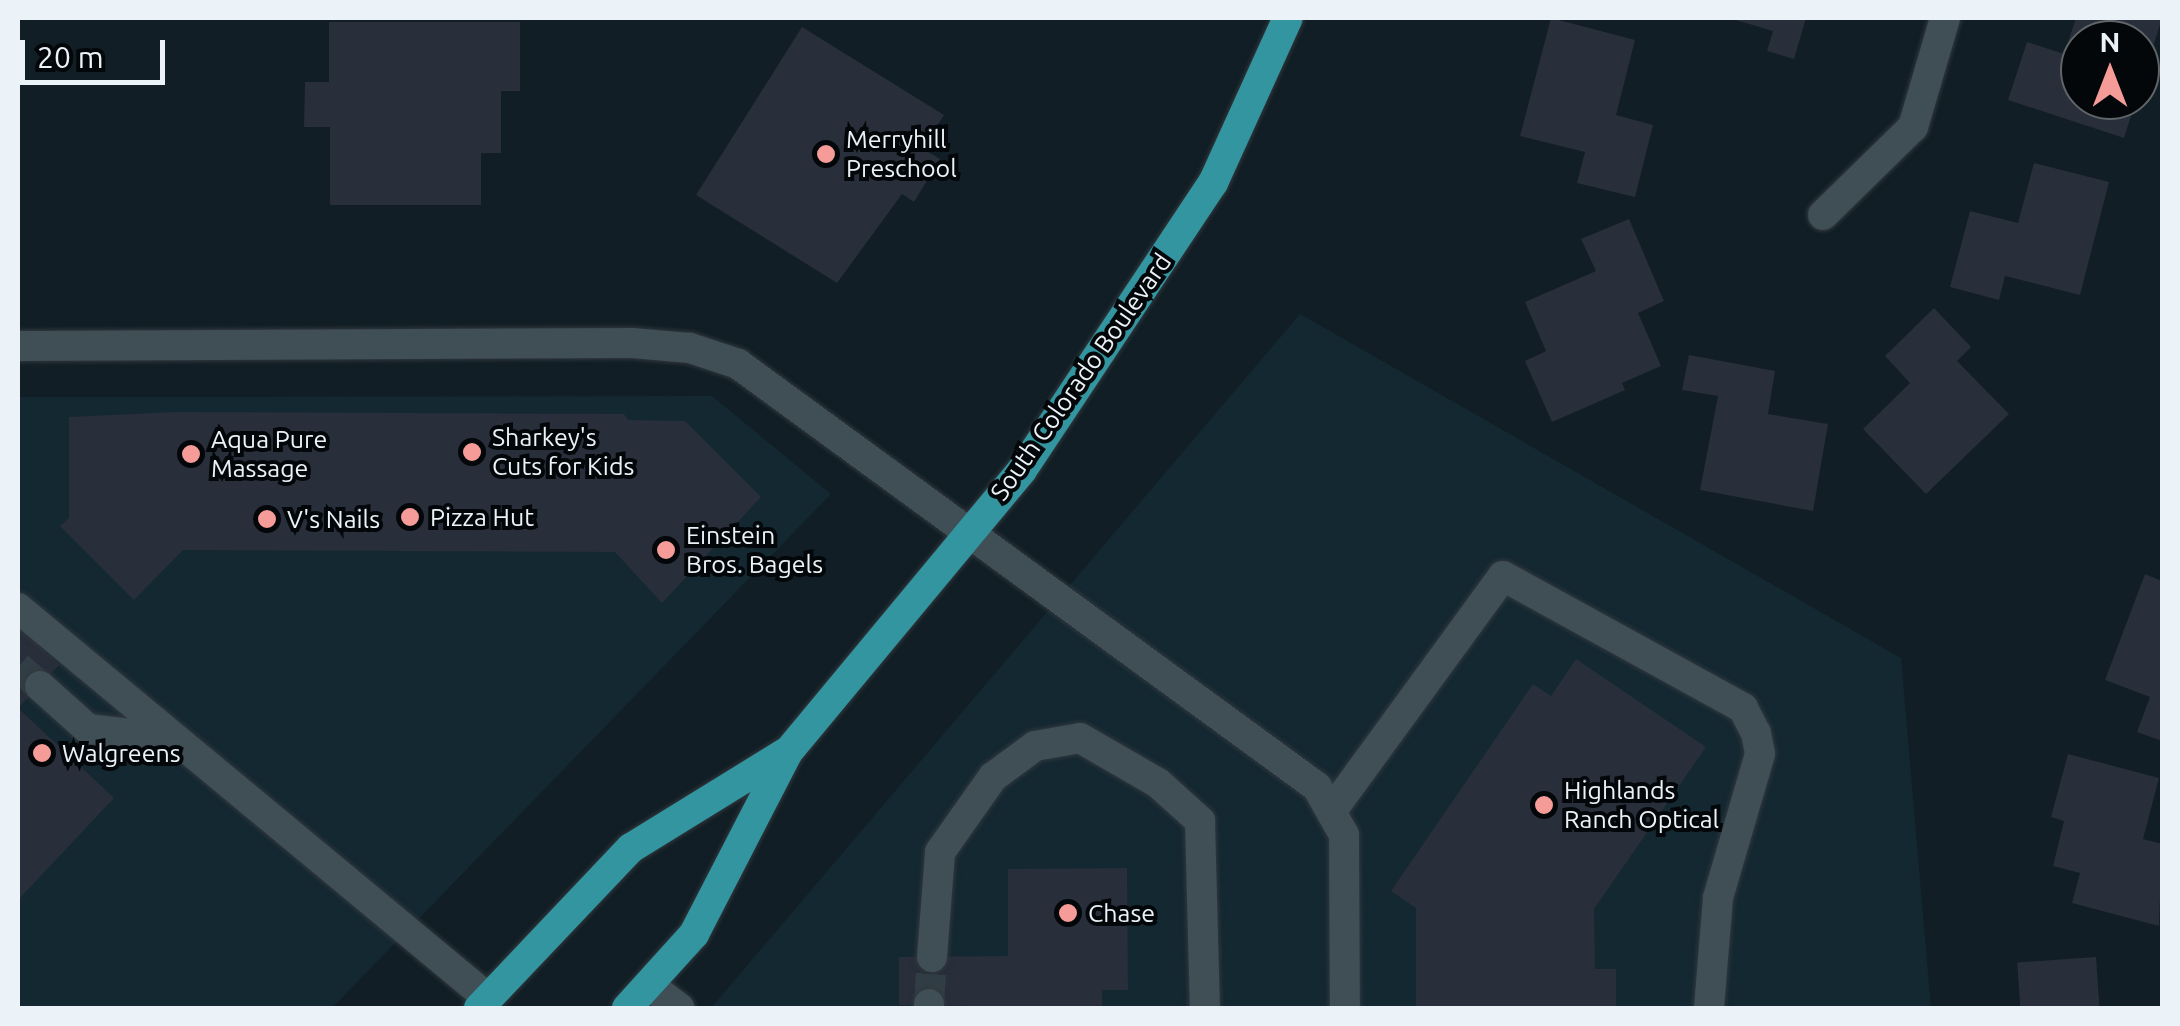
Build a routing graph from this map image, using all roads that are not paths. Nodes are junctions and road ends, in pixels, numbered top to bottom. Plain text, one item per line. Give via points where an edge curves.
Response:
1 (1288, 18) edge
2 (1945, 18) edge
3 (1823, 216) dead end
4 (18, 346) edge
5 (968, 534) junction
6 (18, 608) edge
7 (40, 686) tunnel mouth
8 (175, 739) junction
9 (788, 752) junction
10 (1333, 809) junction
11 (932, 956) tunnel mouth
12 (649, 984) junction
13 (483, 1003) edge
14 (627, 1008) edge
15 (679, 1008) edge
16 (1205, 1008) edge
17 (1344, 1008) edge
18 (1710, 1008) edge

1 - 5 main road, South Colorado Boulevard via 1213,184 1022,470
2 - 3 street via 1913,128
4 - 5 street via 632,342 690,348 738,364 780,390
5 - 9 main road, South Colorado Boulevard
5 - 10 street via 1317,787
6 - 8 street
7 - 8 street via 88,729
8 - 13 street
9 - 12 main road, South Colorado Boulevard via 694,934
9 - 13 main road, South Colorado Boulevard via 631,848
10 - 17 street via 1344,835
10 - 18 street via 1504,576 1743,708 1756,733 1760,754 1718,898
11 - 16 street via 940,852 994,777 1035,746 1080,738 1158,783 1200,822
12 - 14 main road, South Colorado Boulevard
12 - 15 street

